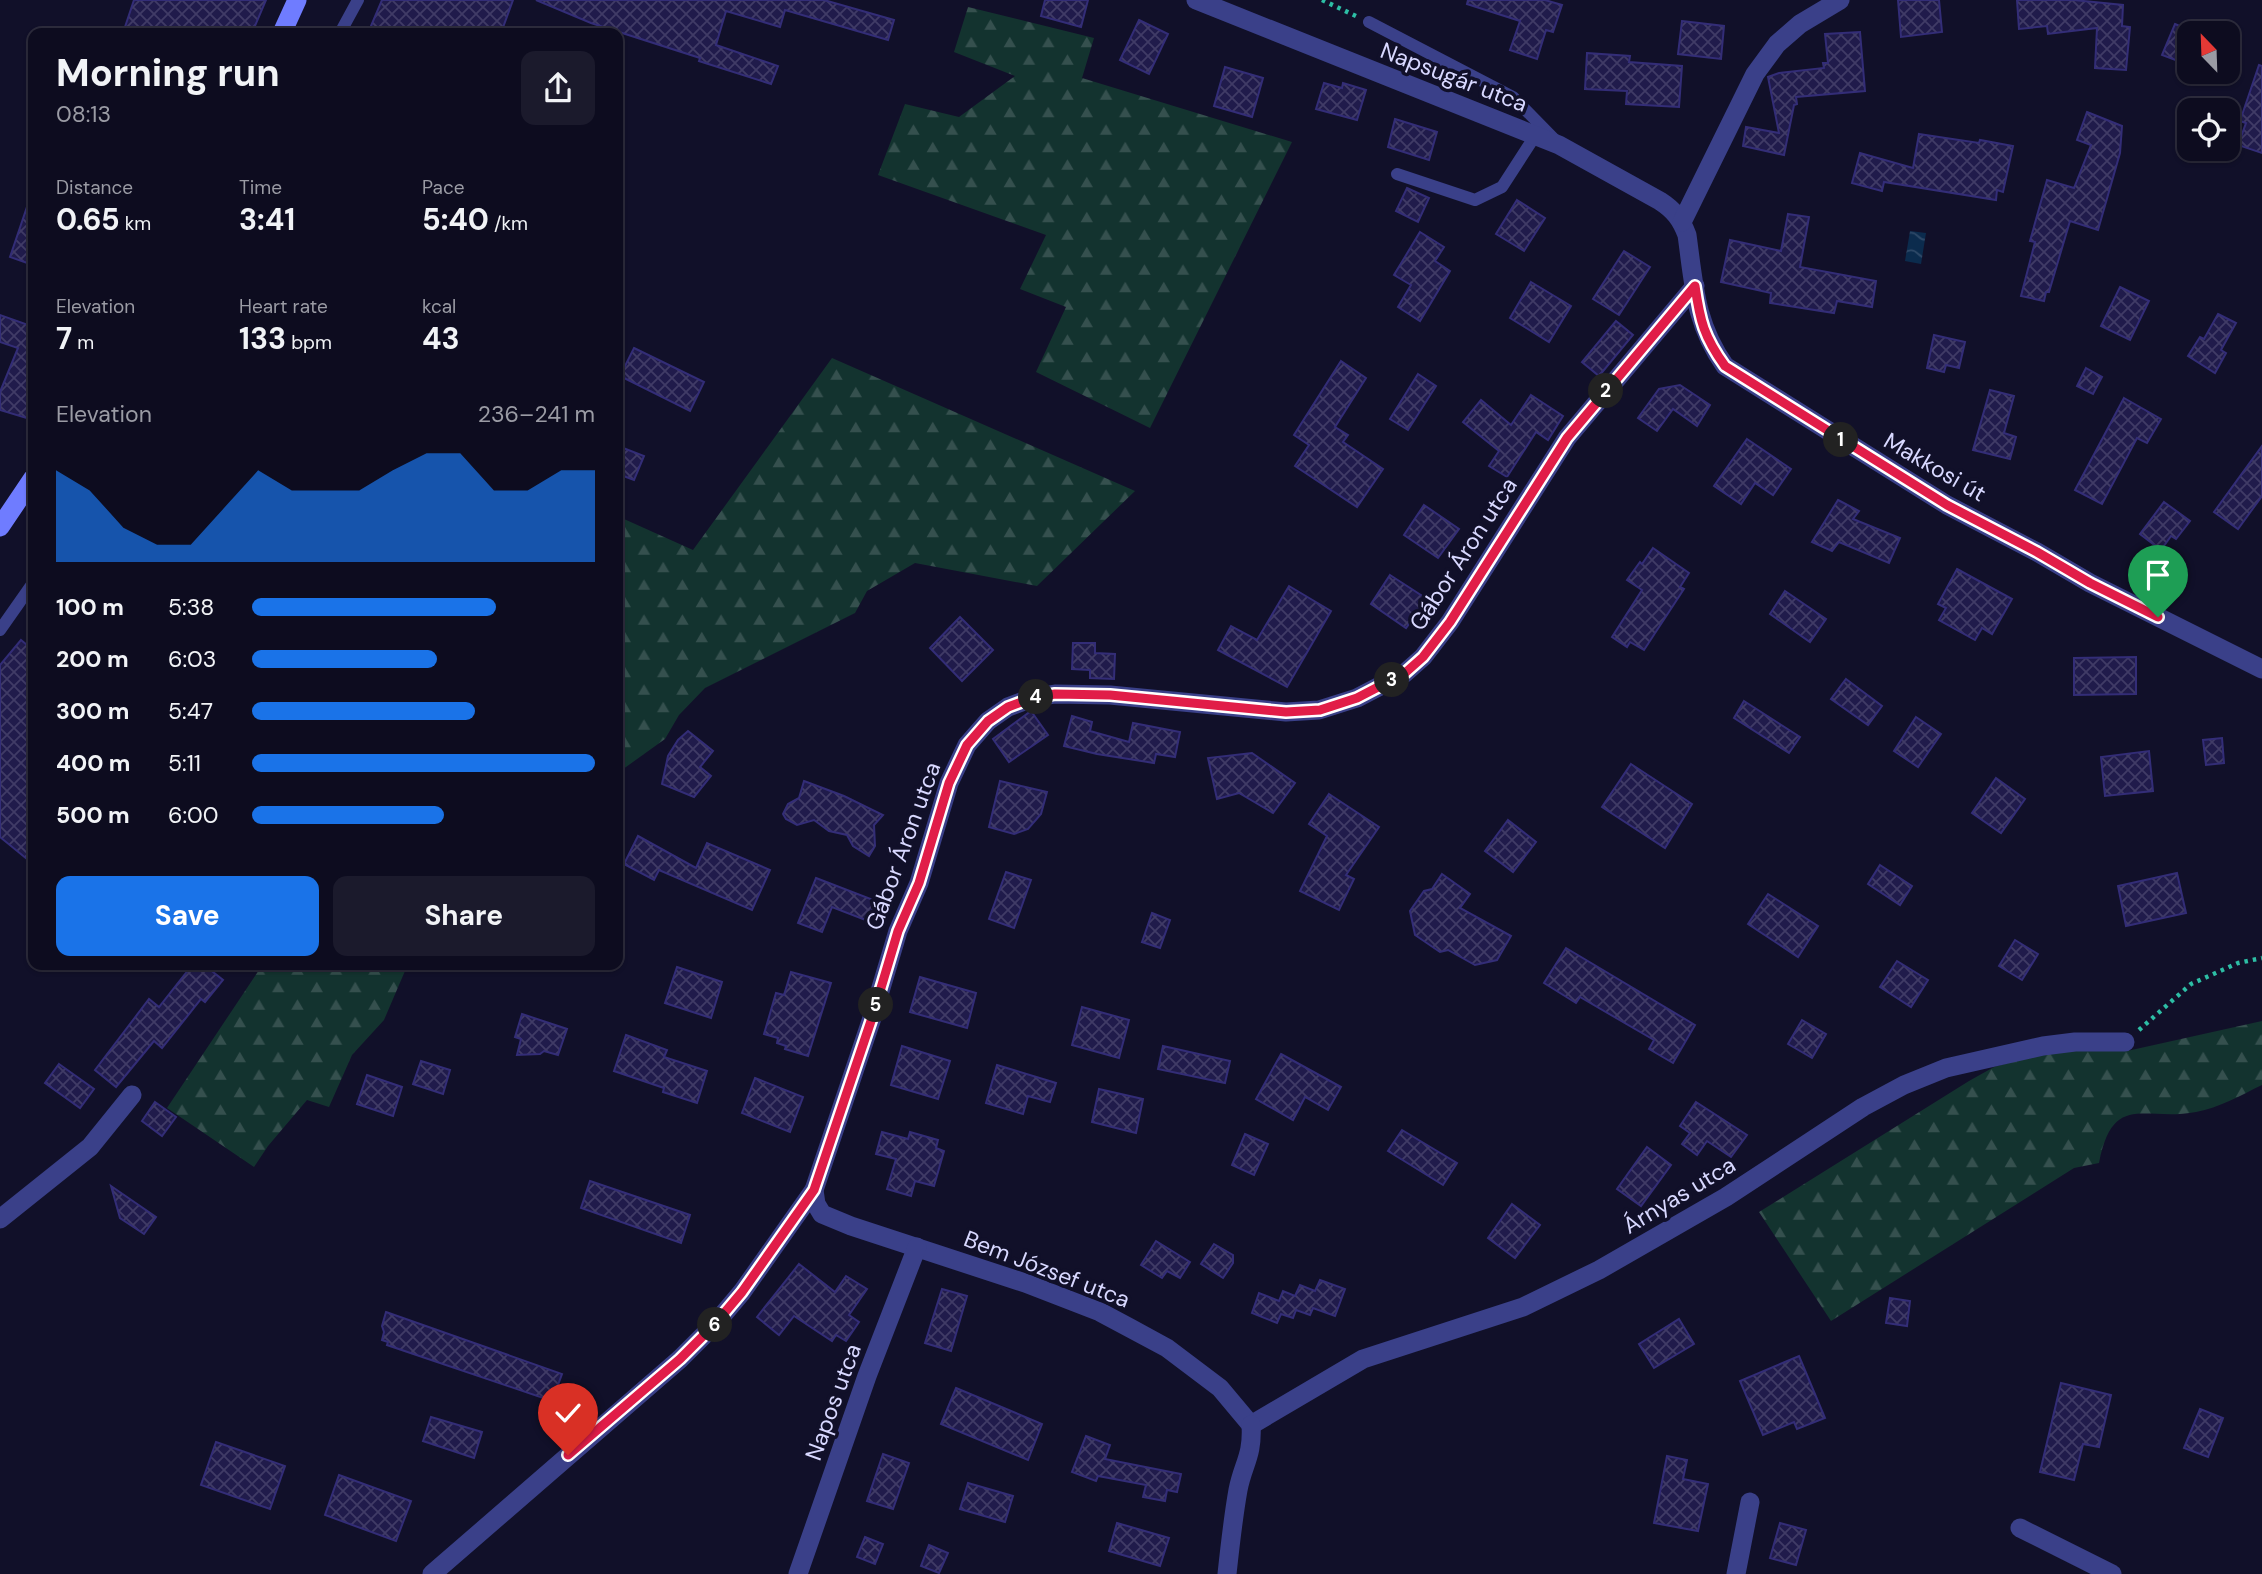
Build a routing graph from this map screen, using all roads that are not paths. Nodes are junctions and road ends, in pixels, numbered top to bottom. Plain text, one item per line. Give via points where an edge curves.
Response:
1 (297, 0) edge
2 (358, 0) edge
3 (1196, 0) edge
4 (1840, 0) edge
5 (1369, 22) road end
6 (284, 28) edge
7 (343, 28) edge
8 (1535, 135) junction
9 (1559, 145) junction
10 (1398, 174) dead end
11 (1682, 222) junction
12 (1695, 286) junction
13 (28, 485) edge
14 (0, 527) edge
15 (28, 590) edge
16 (0, 630) edge
17 (2262, 669) edge
18 (2125, 1042) road end
19 (132, 1095) dead end
20 (814, 1190) junction
21 (0, 1219) edge
22 (917, 1247) junction
23 (1251, 1425) junction
24 (1749, 1503) dead end
25 (2020, 1528) dead end
26 (432, 1574) edge
27 (798, 1574) edge
28 (1227, 1574) edge
29 (1736, 1574) edge
30 (2112, 1574) edge

1 - 6 main road
2 - 7 lane
3 - 8 street, Napsugár utca
4 - 11 street via 1777,44 1755,75
5 - 9 lane via 1513,97
8 - 9 street, Napsugár utca
8 - 10 lane via 1502,187 1475,200
9 - 11 street, Napsugár utca via 1660,201
11 - 12 street, Makkosi út
12 - 17 street, Makkosi út via 1700,321 1712,347 1725,366 1749,383 1947,505
12 - 20 street, Gábor Áron utca via 1567,438 1450,622 1405,673 1357,698 1320,710 1286,712 1055,694 1008,707 988,721 967,745 949,783
13 - 14 main road
15 - 16 lane
18 - 23 street, Árnyas utca via 2043,1046 1946,1068 1904,1085 1726,1198 1599,1270 1523,1307 1363,1359
19 - 21 street via 90,1147
20 - 22 street, Bem József utca via 822,1214
20 - 26 street, Gábor Áron utca via 715,1324
22 - 23 street, Bem József utca via 1091,1308 1130,1328 1167,1348 1220,1388
22 - 27 street, Napos utca
23 - 28 street via 1252,1443 1238,1487
24 - 29 street
25 - 30 street

